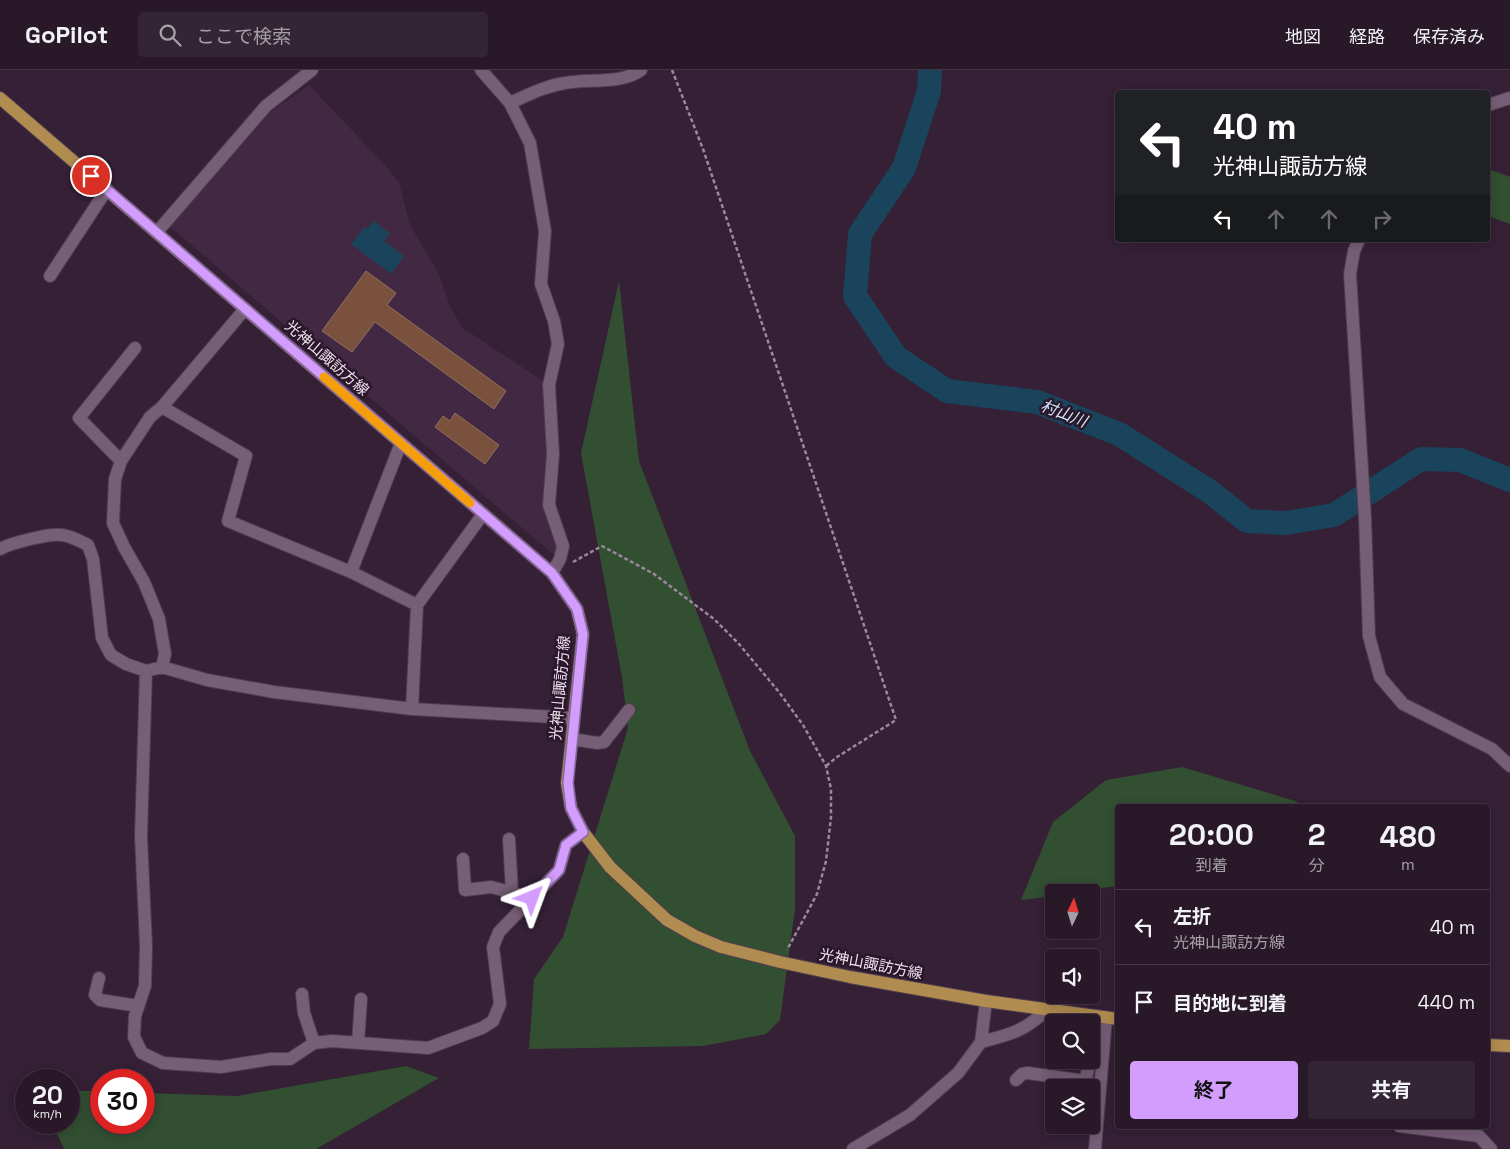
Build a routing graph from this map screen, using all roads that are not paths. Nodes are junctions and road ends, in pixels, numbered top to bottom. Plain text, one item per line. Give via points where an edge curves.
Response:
1 (312, 70) edge
2 (481, 70) edge
3 (641, 70) edge
4 (0, 98) edge
5 (1510, 98) edge
6 (510, 104) junction
7 (1490, 104) edge
8 (107, 189) junction
9 (157, 232) junction
10 (1358, 242) edge
11 (50, 276) dead end
12 (245, 309) junction
13 (135, 348) dead end
14 (162, 407) junction
15 (401, 443) junction
16 (121, 461) junction
17 (483, 514) junction
18 (0, 549) edge
19 (350, 572) junction
20 (552, 573) junction
21 (417, 605) junction
22 (162, 667) junction
23 (146, 671) junction
24 (412, 709) junction
25 (629, 710) dead end
26 (573, 718) junction
27 (572, 739) junction
28 (1510, 766) edge
29 (583, 832) junction
30 (509, 839) dead end
31 (463, 859) dead end
32 (512, 893) junction
33 (532, 898) junction
34 (99, 978) dead end
35 (302, 994) dead end
36 (361, 999) dead end
37 (986, 1001) junction
38 (138, 1006) junction
39 (1047, 1010) junction
40 (1106, 1018) edge
41 (981, 1042) junction
42 (314, 1043) junction
43 (358, 1043) junction
44 (1490, 1045) edge
45 (1510, 1046) edge
46 (1059, 1079) edge
47 (1016, 1080) dead end
48 (1423, 1129) edge
49 (853, 1149) edge
50 (1095, 1149) edge
51 (1491, 1149) edge

1 - 9 street via 266,106
2 - 6 street
3 - 6 street via 612,79 550,86
4 - 8 main road, 光神山諏訪方線
5 - 7 street
6 - 20 street via 530,143 545,231 541,284 554,320 558,344 549,385 553,454 549,505 563,546
8 - 9 main road, 光神山諏訪方線
8 - 11 street
9 - 12 main road, 光神山諏訪方線
10 - 28 street via 1350,274 1369,636 1380,677 1403,704 1492,749
12 - 14 street
12 - 15 main road, 光神山諏訪方線
13 - 16 street via 79,418
14 - 16 street via 150,417
14 - 19 street via 246,456 228,520
15 - 17 main road, 光神山諏訪方線
15 - 19 street
16 - 22 street via 115,479 113,523 159,619 165,654
17 - 20 main road, 光神山諏訪方線
17 - 21 street
18 - 23 street via 31,539 60,535 88,545 93,559 102,638 111,655
19 - 21 street
20 - 26 main road, 光神山諏訪方線 via 577,609 583,634
21 - 24 street
22 - 23 street
22 - 24 street via 207,680 274,692
23 - 38 street via 141,836 146,946 145,986
24 - 26 street
25 - 27 street via 604,742
26 - 27 main road, 光神山諏訪方線
27 - 29 main road, 光神山諏訪方線 via 568,783 571,808
29 - 33 street via 566,845 559,870
29 - 37 main road, 光神山諏訪方線 via 610,867 667,920 721,947 850,977
30 - 32 street
31 - 32 street via 465,890 491,887
32 - 33 street
33 - 43 street via 499,932 493,947 500,1004 493,1021 428,1048
34 - 38 street via 95,995 100,1000
35 - 42 street via 304,1013
36 - 43 street
37 - 39 main road, 光神山諏訪方線
37 - 41 street
38 - 42 street via 134,1037 142,1053 163,1064 221,1067 290,1059
39 - 40 main road, 光神山諏訪方線
39 - 41 street via 1032,1024
40 - 50 street
41 - 49 street via 958,1073 910,1115
42 - 43 street
44 - 45 main road
46 - 47 street via 1028,1073
48 - 51 street via 1478,1136

